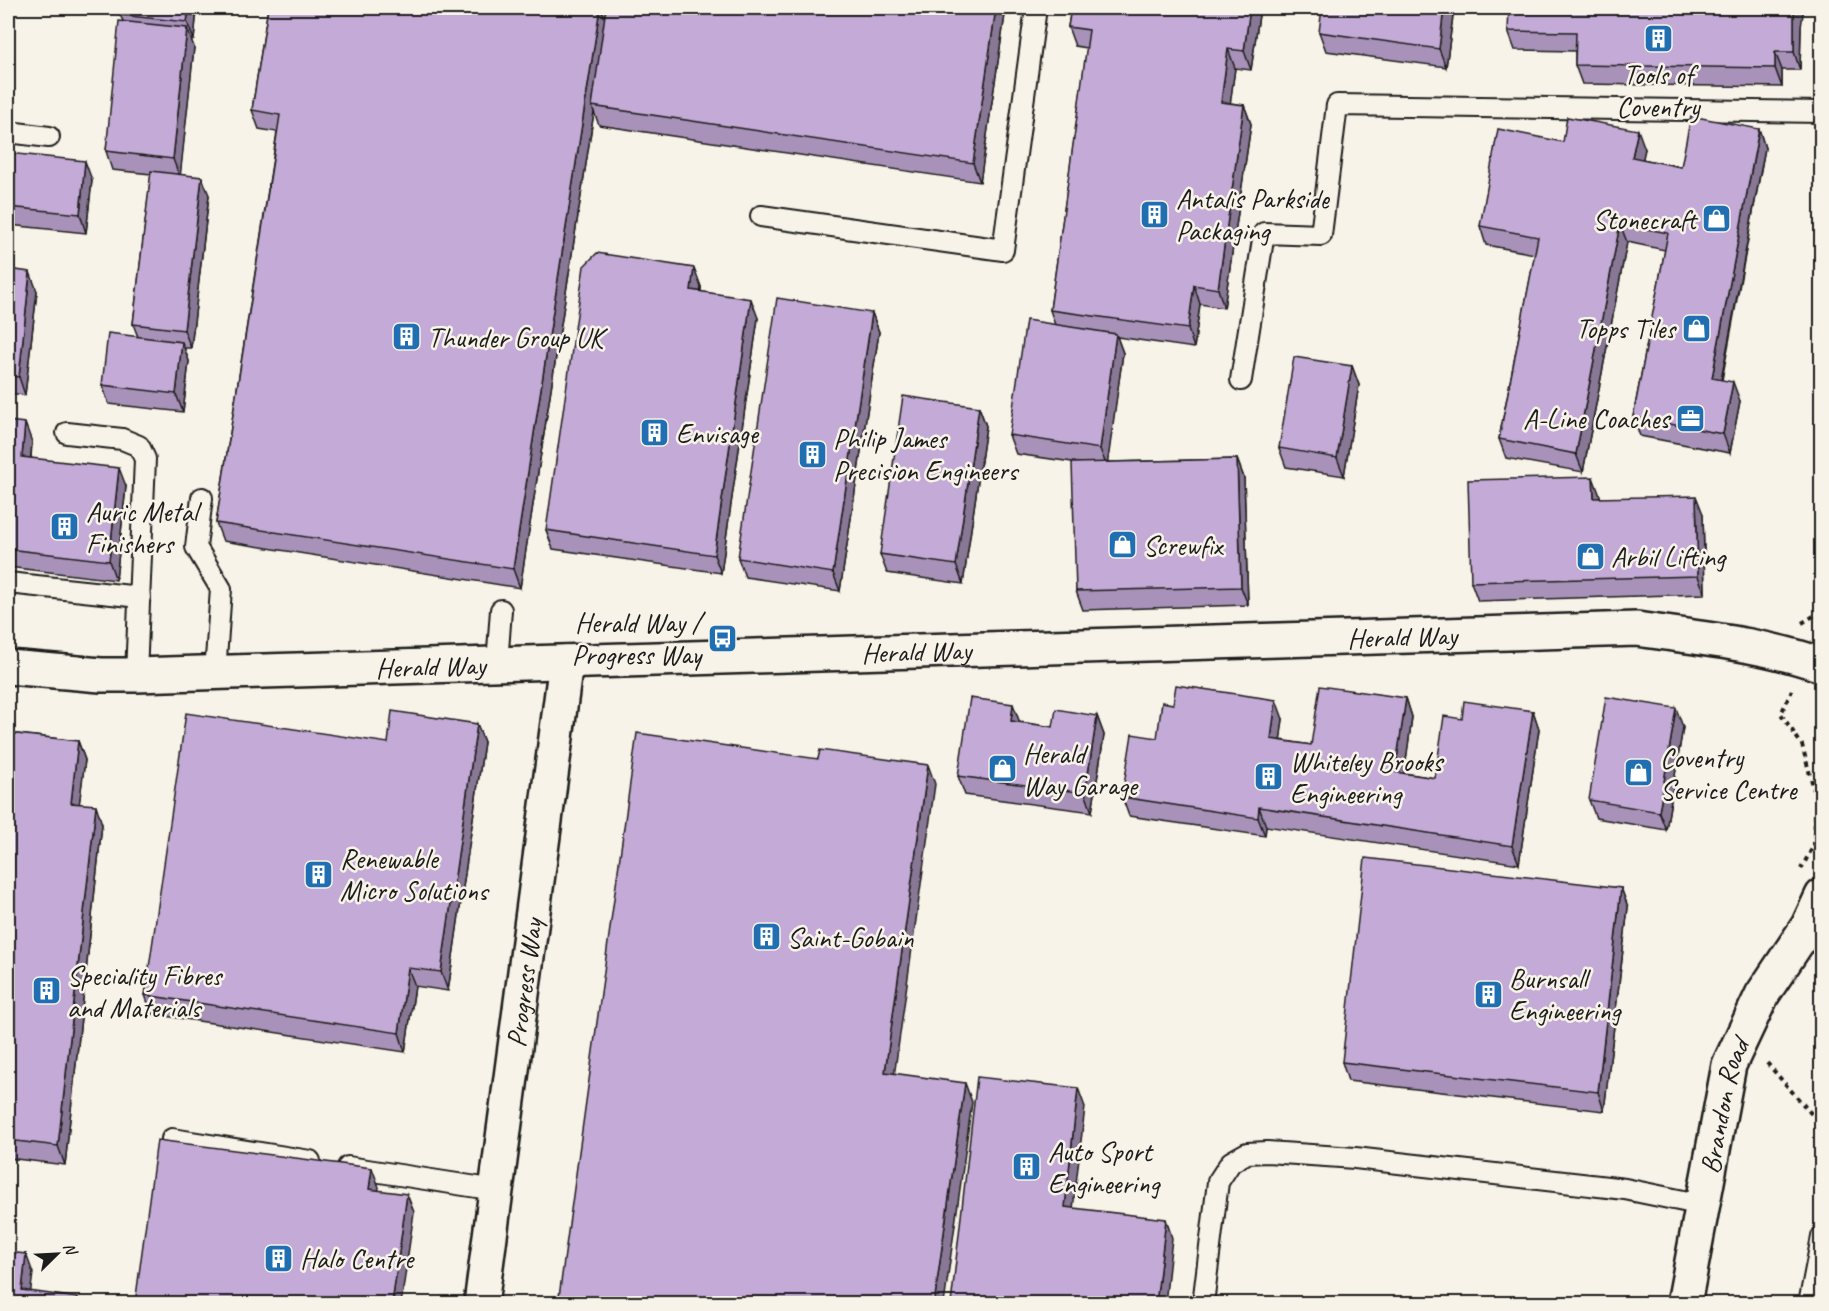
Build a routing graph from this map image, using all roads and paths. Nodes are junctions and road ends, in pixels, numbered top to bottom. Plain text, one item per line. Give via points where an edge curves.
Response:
1 (1036, 8) edge
2 (1821, 111) edge
3 (8, 132) edge
4 (49, 136) dead end
5 (761, 216) dead end
6 (1241, 380) dead end
7 (67, 433) dead end
8 (202, 498) dead end
9 (8, 583) edge
10 (140, 597) junction
11 (501, 610) dead end
12 (1810, 661) edge
13 (566, 662) junction
14 (497, 664) junction
15 (8, 667) edge
16 (215, 673) junction
17 (136, 675) junction
18 (1815, 819) junction
19 (1821, 820) edge
20 (1809, 886) edge
21 (1814, 918) edge
22 (1743, 1036) junction
23 (1821, 1126) edge
24 (172, 1139) edge
25 (496, 1190) junction
26 (1703, 1205) junction
27 (1821, 1237) edge
28 (481, 1304) edge
29 (1203, 1304) edge
30 (1684, 1304) edge
31 (1809, 1304) edge

1 - 5 lane via 1003,250
2 - 6 lane via 1337,105 1321,235 1264,233
3 - 4 lane
7 - 10 lane via 122,439 139,446 145,459
8 - 16 lane via 196,547 221,589
9 - 10 lane
10 - 17 lane
11 - 14 lane
12 - 13 street, Herald Way via 1637,629
12 - 18 path via 1800,670 1781,714 1802,745 1816,797
13 - 14 street, Herald Way
13 - 25 street, Progress Way
14 - 16 street, Herald Way
15 - 17 street, Herald Way
16 - 17 street, Herald Way
18 - 19 path
18 - 20 path
20 - 21 street, Brandon Road
21 - 22 street, Brandon Road via 1761,995
22 - 23 path
22 - 26 street, Brandon Road via 1729,1065
24 - 25 lane
25 - 28 street, Progress Way
26 - 29 lane via 1624,1189 1354,1158 1247,1154 1231,1162 1218,1182
26 - 30 street, Brandon Road
27 - 31 lane

